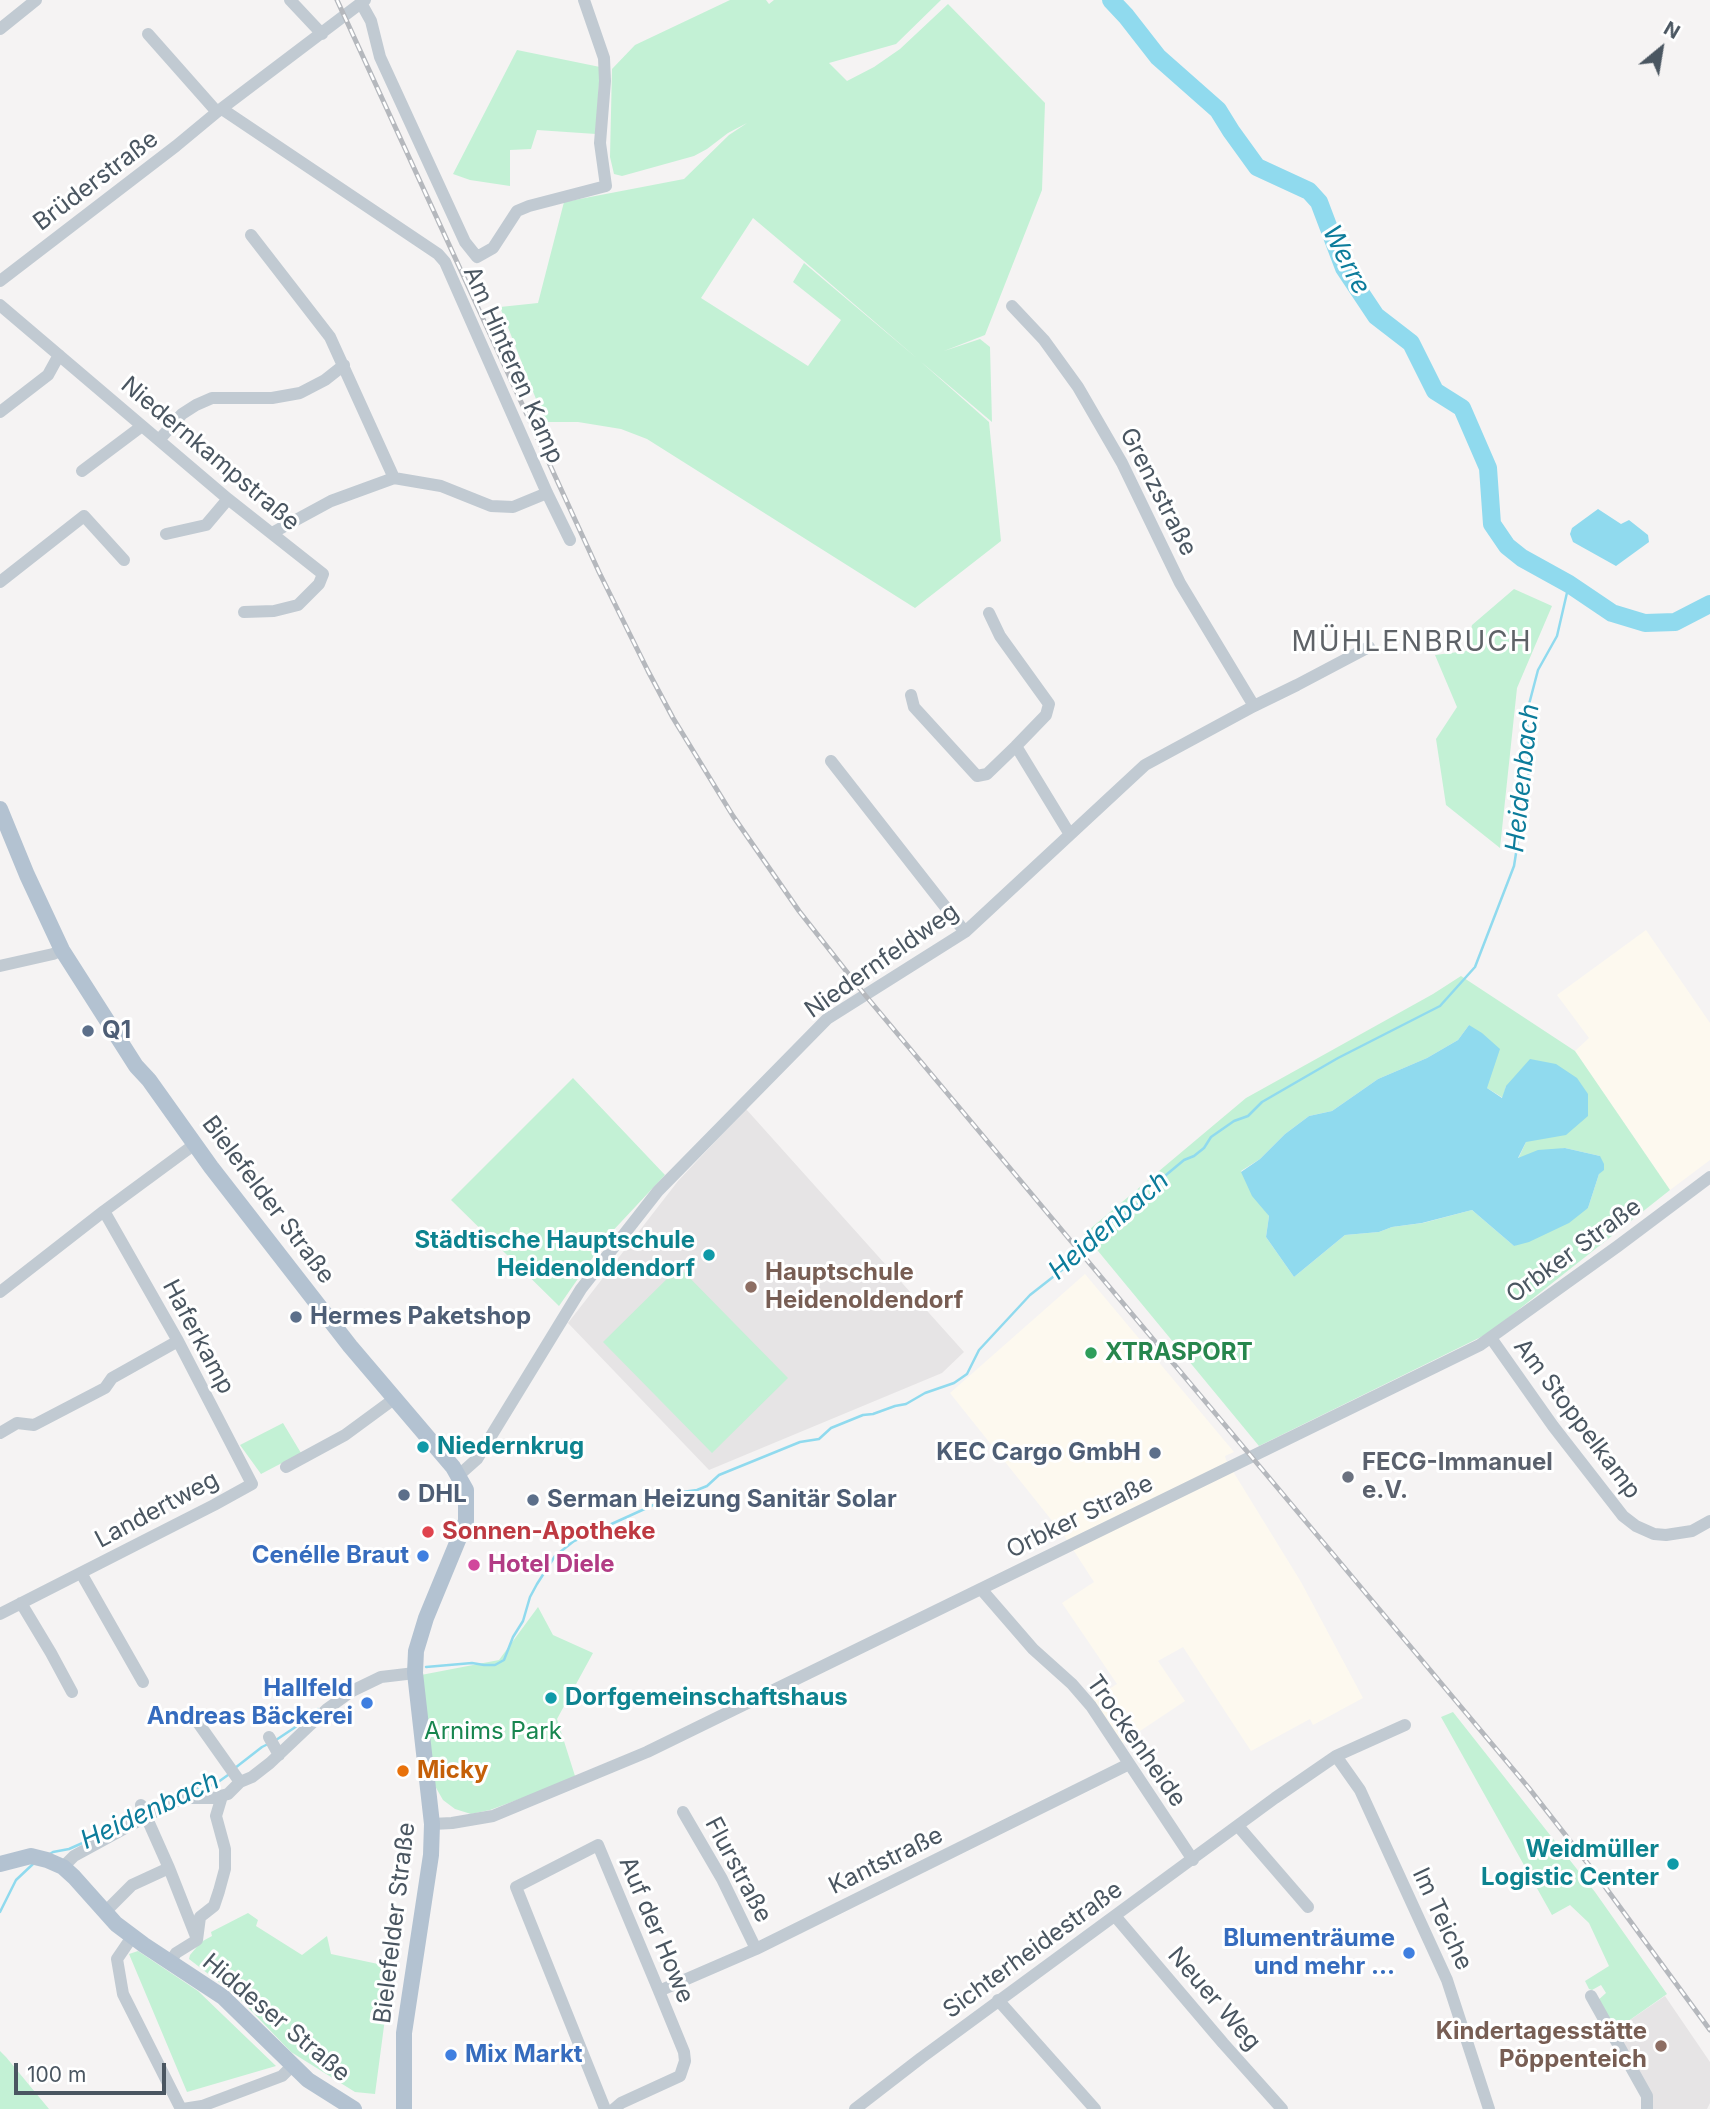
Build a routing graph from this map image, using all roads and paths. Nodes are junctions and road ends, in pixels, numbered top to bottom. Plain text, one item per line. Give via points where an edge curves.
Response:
1 (36, 0) edge
2 (289, 0) edge
3 (584, 0) edge
4 (363, 2) edge
5 (0, 29) edge
6 (148, 34) dead end
7 (322, 34) junction
8 (219, 111) junction
9 (251, 235) dead end
10 (0, 281) edge
11 (0, 305) edge
12 (1012, 306) dead end
13 (59, 355) junction
14 (344, 365) junction
15 (0, 412) edge
16 (142, 426) junction
17 (159, 440) junction
18 (82, 471) dead end
19 (394, 478) junction
20 (547, 493) junction
21 (228, 499) junction
22 (272, 533) junction
23 (166, 534) dead end
24 (570, 540) dead end
25 (124, 560) dead end
26 (0, 582) edge
27 (244, 612) dead end
28 (989, 613) dead end
29 (1369, 647) dead end
30 (911, 695) dead end
31 (1254, 706) junction
32 (1016, 746) junction
33 (831, 761) dead end
34 (0, 809) edge
35 (1069, 833) junction
36 (965, 932) junction
37 (62, 950) junction
38 (0, 966) edge
39 (195, 1144) junction
40 (1710, 1177) edge
41 (104, 1211) junction
42 (0, 1292) edge
43 (1491, 1338) junction
44 (178, 1341) junction
45 (394, 1399) junction
46 (0, 1433) edge
47 (286, 1467) dead end
48 (459, 1475) junction
49 (252, 1484) joint
50 (1710, 1521) edge
51 (81, 1573) junction
52 (981, 1588) junction
53 (21, 1603) junction
54 (0, 1614) edge
55 (415, 1673) junction
56 (143, 1682) dead end
57 (72, 1692) dead end
58 (194, 1717) dead end
59 (1405, 1725) dead end
60 (1336, 1756) junction
61 (1129, 1764) junction
62 (235, 1775) junction
63 (222, 1796) junction
64 (141, 1805) dead end
65 (683, 1812) dead end
66 (146, 1819) junction
67 (432, 1824) junction
68 (1238, 1826) junction
69 (1193, 1860) junction
70 (0, 1864) edge
71 (63, 1867) junction
72 (169, 1868) junction
73 (1308, 1907) dead end
74 (105, 1913) junction
75 (1115, 1916) junction
76 (132, 1937) junction
77 (197, 1940) junction
78 (756, 1949) junction
79 (170, 1962) junction
80 (659, 1991) junction
81 (1591, 1996) dead end
82 (998, 2000) junction
83 (292, 2066) junction
84 (1488, 2104) edge
85 (182, 2109) edge
86 (354, 2109) edge
87 (404, 2109) edge
88 (605, 2109) edge
89 (614, 2109) edge
90 (855, 2109) edge
91 (1095, 2109) edge
92 (1282, 2109) edge
93 (1476, 2109) edge
94 (1647, 2109) edge

1 - 5 street
2 - 7 street
3 - 4 street via 604,58 600,143 606,186 517,211 493,248 477,257 465,242 380,57
4 - 7 street, Brüderstraße
6 - 8 street
7 - 8 street, Brüderstraße
8 - 10 street, Brüderstraße
8 - 20 street, Am Hinteren Kamp via 445,262
9 - 14 street via 330,337
11 - 13 street, Niedernkampstraße
12 - 31 street, Grenzstraße via 1078,387 1122,463 1180,583
13 - 15 street via 48,375
13 - 16 street, Niedernkampstraße
14 - 17 street via 300,393 212,398 182,414
14 - 19 street
16 - 17 street, Niedernkampstraße
16 - 18 street
17 - 21 street, Niedernkampstraße
19 - 20 street via 441,486 491,506 513,507
19 - 22 street via 331,501
20 - 24 street, Am Hinteren Kamp
21 - 22 street, Niedernkampstraße
21 - 23 street via 205,525
22 - 27 street, Niedernkampstraße via 323,574 298,605
25 - 26 street via 84,516
28 - 32 street via 1049,704 1046,715
29 - 31 street, Niedernfeldweg
30 - 32 street via 914,707 977,776 988,774
31 - 35 street, Niedernfeldweg via 1145,765
32 - 35 street
33 - 36 street
34 - 37 main road, Bielefelder Straße
35 - 36 street, Niedernfeldweg
36 - 48 street, Niedernfeldweg via 827,1019 662,1186 581,1289 477,1459
37 - 38 street
37 - 39 main road, Bielefelder Straße via 136,1066
39 - 41 street
39 - 45 main road, Bielefelder Straße
40 - 43 street, Orbker Straße
41 - 42 street
41 - 44 street, Haferkamp
43 - 50 street, Am Stoppelkamp via 1623,1517 1654,1534 1666,1535 1692,1531
43 - 52 street, Orbker Straße
44 - 46 street via 34,1425 17,1423
44 - 49 street, Haferkamp
45 - 47 street via 345,1435
45 - 48 main road, Bielefelder Straße
48 - 55 main road, Bielefelder Straße via 466,1490 466,1521 426,1618
49 - 51 street, Landertweg
51 - 53 street, Landertweg
51 - 56 street, Landertweg
52 - 61 street, Trockenheide via 1033,1649 1091,1706
52 - 67 street, Orbker Straße via 648,1752 493,1816
53 - 54 street, Landertweg
53 - 57 street
55 - 62 street via 381,1677 323,1705 273,1744 262,1770
55 - 67 main road, Bielefelder Straße
58 - 62 street
59 - 60 street, Sichterheidestraße
60 - 68 street, Sichterheidestraße
60 - 84 street, Im Teiche via 1360,1790 1447,1980
61 - 69 street, Trockenheide
61 - 78 street, Kantstraße
62 - 63 street via 228,1794
63 - 66 street via 173,1802
63 - 77 street via 216,1816 225,1869 214,1906 200,1917
64 - 66 street
65 - 78 street, Flurstraße
66 - 71 street via 74,1856
66 - 72 street
67 - 87 main road, Bielefelder Straße via 404,2032
68 - 69 street, Sichterheidestraße
68 - 73 street
69 - 75 street, Sichterheidestraße
70 - 71 main road, Hiddeser Straße via 25,1856
71 - 74 main road, Hiddeser Straße
72 - 74 street via 132,1885
72 - 77 street
74 - 76 main road, Hiddeser Straße
75 - 82 street, Sichterheidestraße
75 - 92 street, Neuer Weg
76 - 79 main road, Hiddeser Straße
76 - 85 street via 117,1959 123,1994
77 - 79 street
78 - 80 street, Kantstraße
79 - 83 main road, Hiddeser Straße via 223,1997
80 - 88 street, Auf der Howe via 598,1845 516,1887
80 - 89 street, Auf der Howe via 684,2052 683,2069 680,2076
81 - 94 street via 1647,2096
82 - 90 street, Sichterheidestraße
82 - 91 street
83 - 85 street via 282,2076
83 - 86 main road, Hiddeser Straße
84 - 93 street

